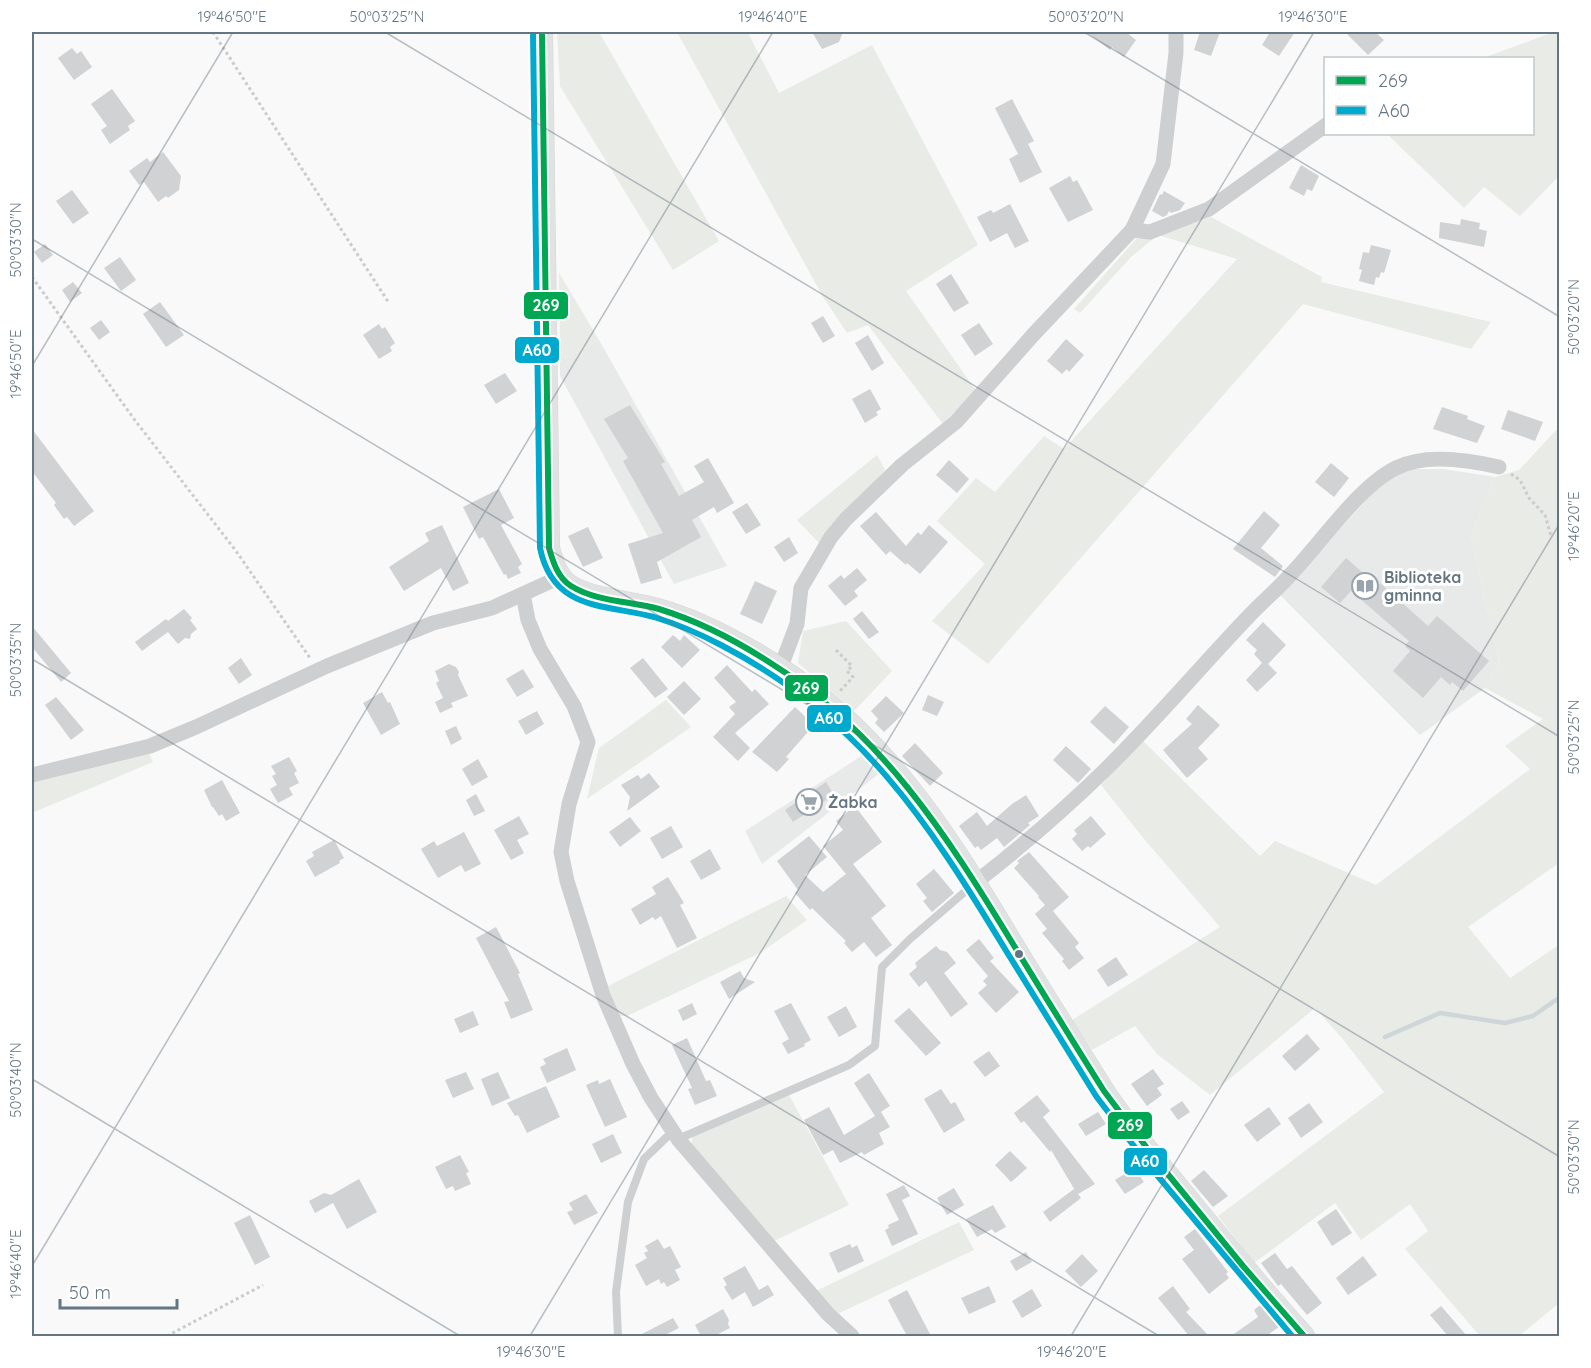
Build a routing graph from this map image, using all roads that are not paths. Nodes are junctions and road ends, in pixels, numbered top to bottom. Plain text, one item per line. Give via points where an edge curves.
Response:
1 (542, 32) edge
2 (1176, 32) edge
3 (1324, 126) edge
4 (1132, 230) junction
5 (1499, 467) road end
6 (560, 577) junction
7 (523, 594) junction
8 (780, 669) junction
9 (32, 775) edge
10 (976, 882) junction
11 (676, 1135) junction
12 (618, 1336) edge
13 (852, 1336) edge
14 (1304, 1336) edge

1 - 6 street via 549,548
2 - 4 street via 1163,164
3 - 4 street via 1209,209 1150,232
4 - 8 street via 956,422 902,465 831,537 801,588 797,624
5 - 10 street via 1435,458 1397,467 1373,484 1107,768 1025,844
6 - 7 street
6 - 8 street via 577,589 691,621
7 - 9 street via 492,608 433,623 150,746
7 - 11 street via 536,639 574,706 588,742 569,804 561,852 567,881 603,995 633,1064
8 - 10 street via 831,706 887,762
10 - 11 lane via 882,967 875,1046 849,1065
10 - 14 street via 1125,1121 1250,1276
11 - 12 lane via 644,1159 628,1202 616,1292
11 - 13 street via 828,1314

